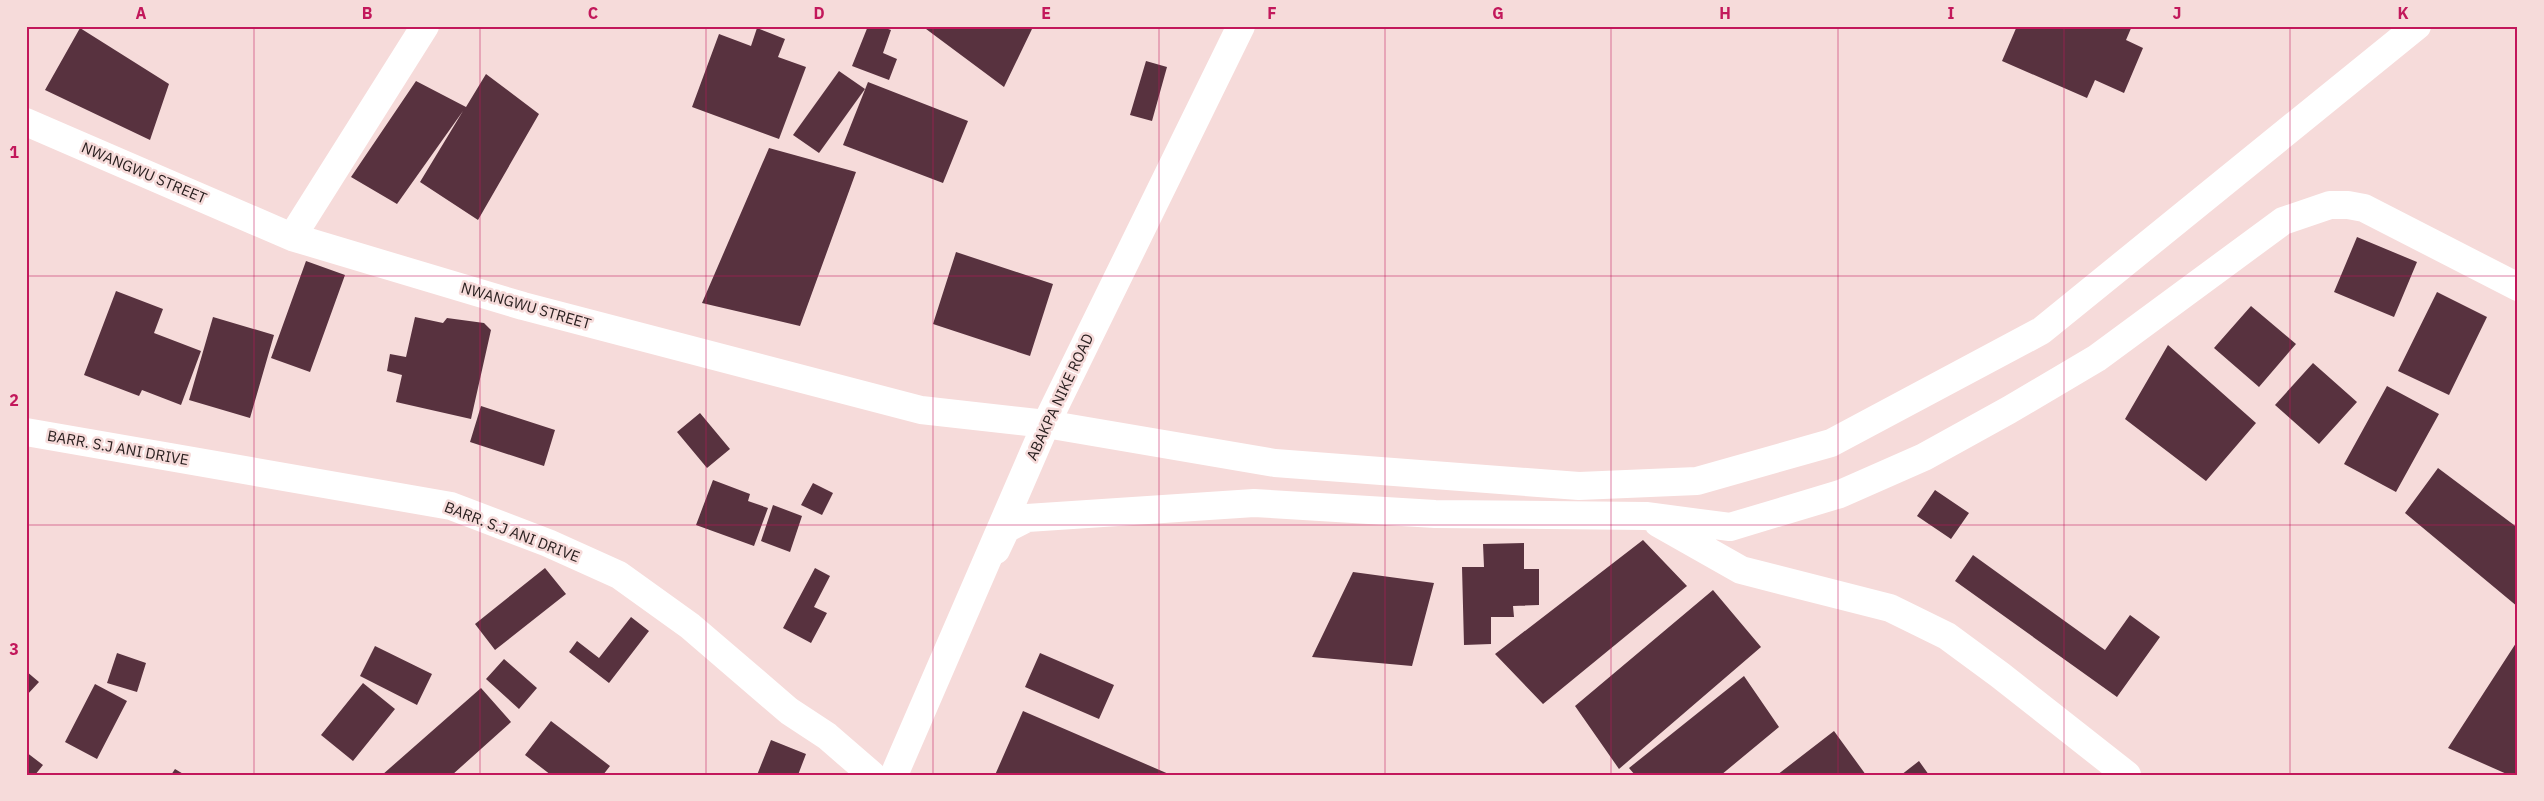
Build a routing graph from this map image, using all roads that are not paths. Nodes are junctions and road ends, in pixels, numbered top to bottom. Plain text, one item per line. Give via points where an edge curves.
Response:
1 (424, 26) edge
2 (1241, 26) edge
3 (2417, 26) edge
4 (26, 122) edge
5 (292, 237) junction
6 (2518, 287) edge
7 (1046, 424) junction
8 (26, 432) edge
9 (1646, 516) junction
10 (872, 775) edge
11 (895, 775) edge
12 (2126, 775) edge

1 - 5 street
2 - 7 street, ABAKPA NIKE ROAD
3 - 7 street, NWANGWU STREET via 2041,331 1832,443 1697,481 1579,486 1275,463
4 - 5 street, NWANGWU STREET
5 - 7 street, NWANGWU STREET via 522,306 921,410
6 - 9 street via 2364,208 2330,205 2282,220 2097,358 1924,457 1840,494 1730,527
7 - 11 street, ABAKPA NIKE ROAD
8 - 10 street, BARR. S.J ANI DRIVE via 451,506 548,543 619,576 690,626 789,711 827,736
9 - 11 street via 1435,514 1254,503 1026,518 1006,529
9 - 12 street via 1741,570 1890,608 1947,636

